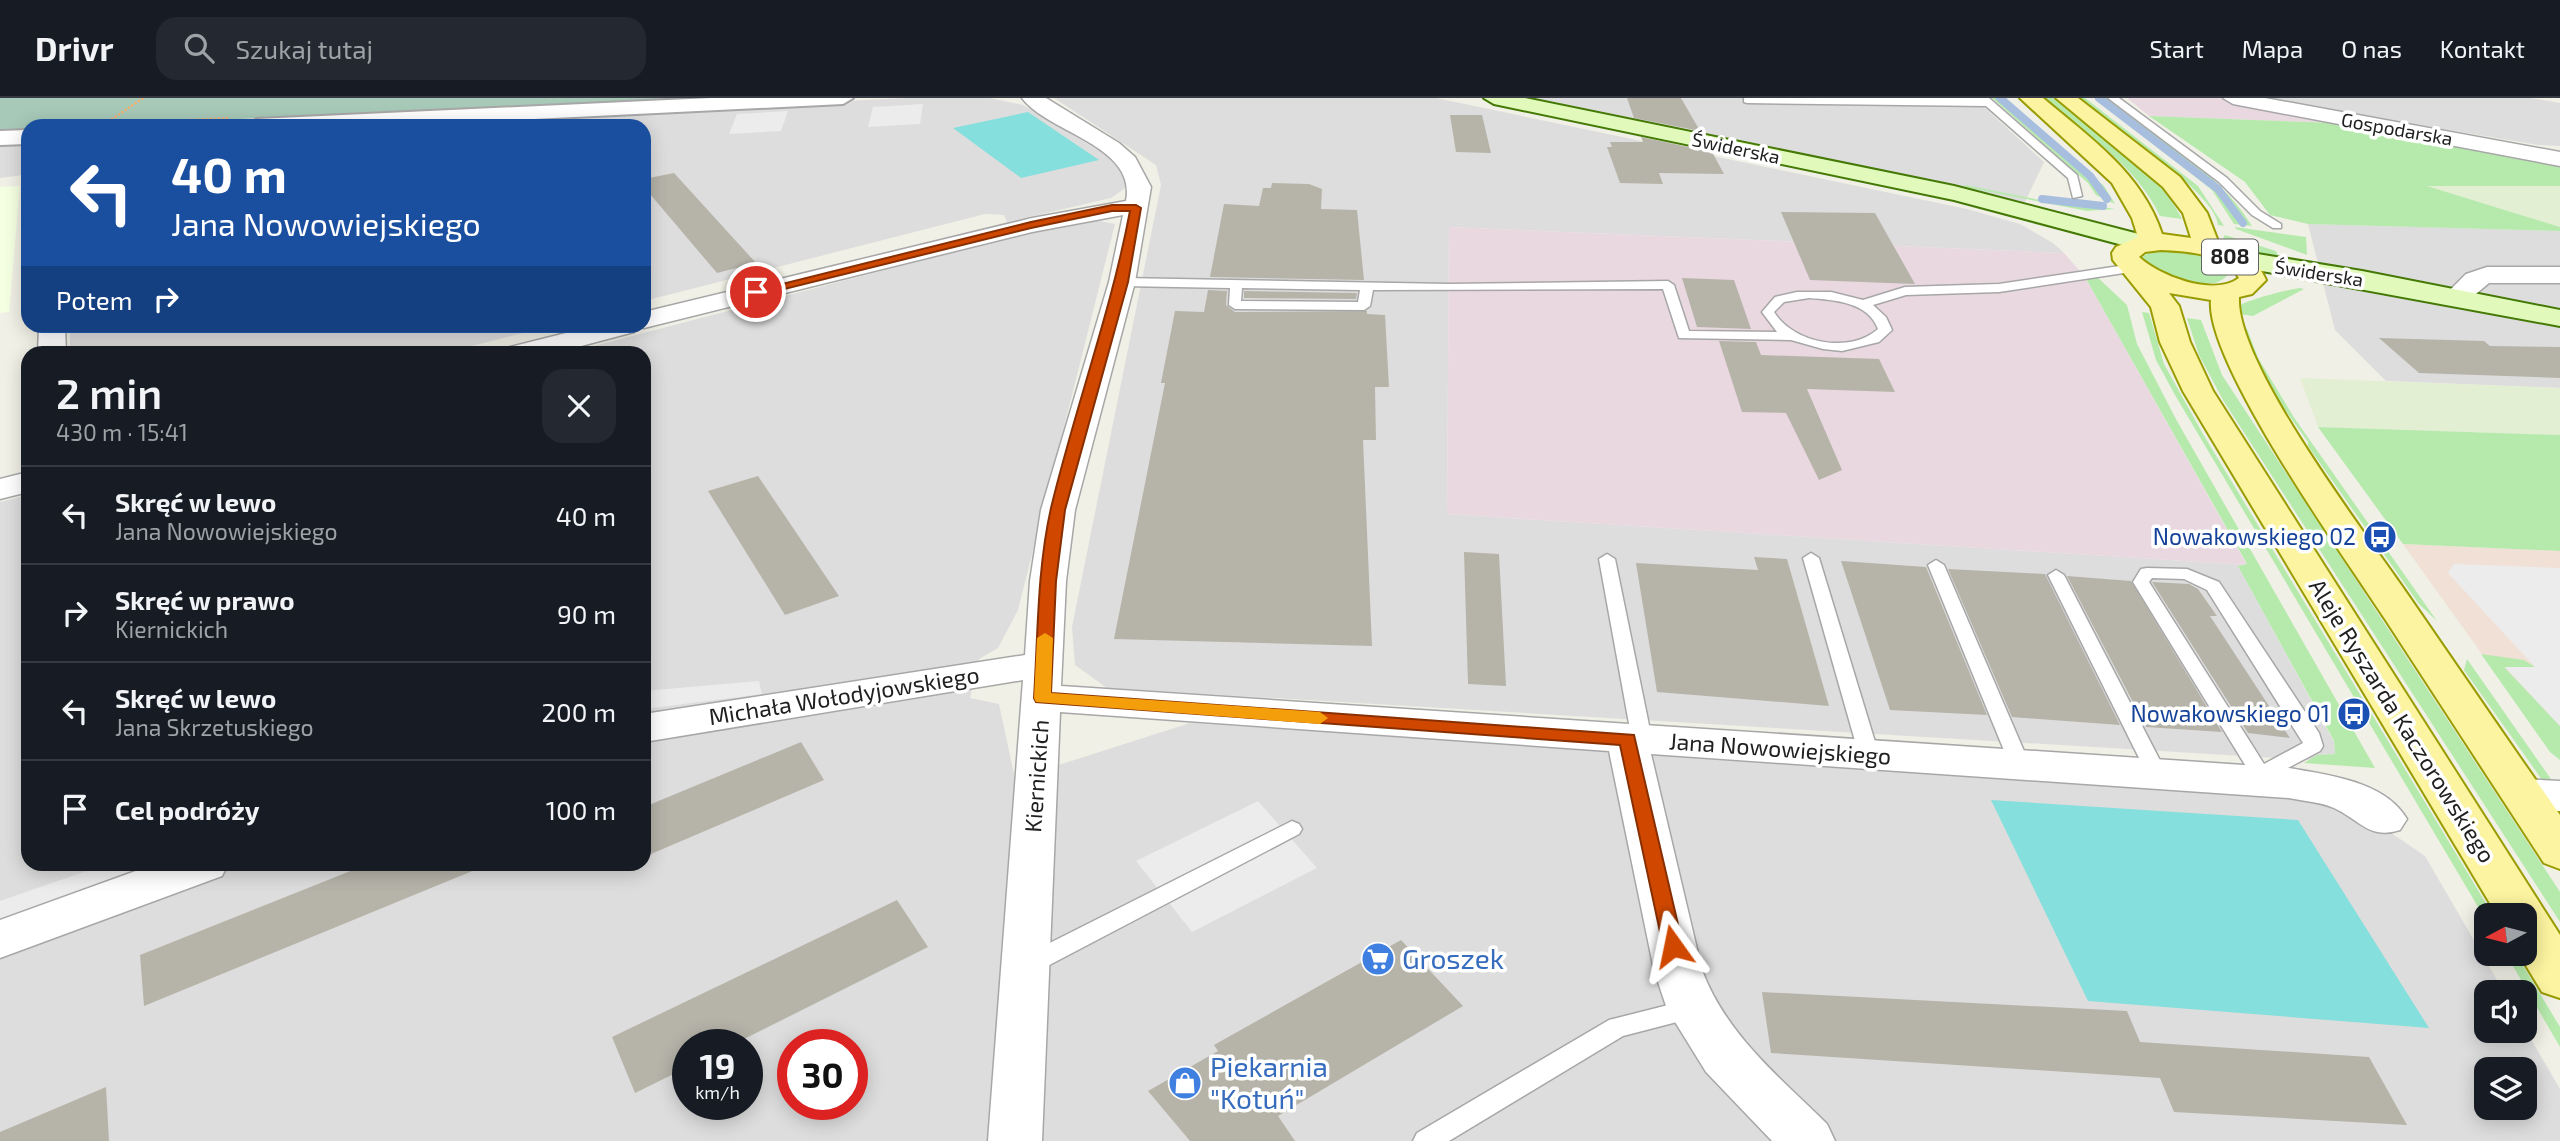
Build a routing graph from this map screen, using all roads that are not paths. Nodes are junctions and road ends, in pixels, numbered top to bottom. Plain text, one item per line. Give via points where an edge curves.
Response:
1 (843, 98) edge
2 (1032, 98) edge
3 (1494, 98) edge
4 (2030, 98) edge
5 (2066, 98) edge
6 (2112, 98) edge
7 (2233, 98) edge
8 (1747, 100) dead end
9 (1986, 101) edge
10 (404, 119) edge
11 (21, 137) edge
12 (0, 138) edge
13 (2560, 159) edge
14 (2077, 196) dead end
15 (1136, 208) junction
16 (2277, 226) dead end
17 (2207, 249) junction
18 (2139, 257) junction
19 (2233, 258) junction
20 (2560, 275) edge
21 (1122, 282) junction
22 (1236, 284) junction
23 (1367, 286) junction
24 (2238, 288) junction
25 (2406, 288) junction
26 (2456, 297) junction
27 (1861, 305) junction
28 (651, 318) edge
29 (2560, 318) edge
30 (597, 333) edge
31 (1792, 337) junction
32 (547, 346) edge
33 (21, 484) edge
34 (0, 489) edge
35 (1811, 558) dead end
36 (1607, 559) dead end
37 (1936, 565) dead end
38 (2056, 575) dead end
39 (1043, 681) junction
40 (651, 727) edge
41 (1635, 740) junction
42 (1869, 755) junction
43 (2020, 765) junction
44 (2157, 774) junction
45 (2269, 782) junction
46 (2541, 795) edge
47 (2385, 819) dead end
48 (1292, 829) dead end
49 (2560, 851) edge
50 (187, 871) edge
51 (2515, 903) edge
52 (0, 939) edge
53 (2538, 941) edge
54 (1025, 967) junction
55 (2560, 977) edge
56 (1692, 1009) junction
57 (1015, 1141) edge
58 (1426, 1141) edge
59 (1808, 1141) edge

1 - 10 street
2 - 15 street, Kiernickich via 1127,162 1140,187
3 - 18 main road, Świderska / 808 via 1978,199
4 - 18 main road via 2135,195 2147,220
5 - 17 main road via 2183,195 2195,212
6 - 16 lane
7 - 13 street, Gospodarska
8 - 9 lane
9 - 14 lane via 2073,177
11 - 12 street
15 - 21 street, Kiernickich
15 - 28 street via 1112,208 1031,225
17 - 18 main road, 808
17 - 19 main road, 808
18 - 24 main road, 808 via 2180,287
18 - 27 lane via 1999,288 1905,291
18 - 51 main road, Aleje Ryszarda Kaczorowskiego via 2165,306 2175,342 2198,391
19 - 24 main road, 808 via 2251,272
19 - 25 main road, Świderska / 808
20 - 26 street via 2487,275 2475,279
21 - 22 lane
21 - 39 street, Kiernickich via 1058,510 1048,581
22 - 23 lane
22 - 23 lane via 1235,305 1364,306
23 - 31 lane via 1668,285 1684,335
24 - 25 main road, Świderska / 808
24 - 46 main road via 2224,315 2243,364 2290,449
25 - 26 main road, Świderska / 808
26 - 29 main road, Świderska / 808
27 - 31 lane via 1884,321 1880,338 1868,344 1831,346
27 - 31 lane via 1827,295 1779,299 1768,312 1770,321
30 - 32 street
33 - 34 street
35 - 42 lane
36 - 41 lane
37 - 43 lane
38 - 44 lane
39 - 40 street, Michała Wołodyjowskiego
39 - 41 street, Jana Nowowiejskiego
39 - 54 street, Kiernickich
41 - 42 street, Jana Nowowiejskiego
41 - 56 street via 1678,970
42 - 43 street, Jana Nowowiejskiego
43 - 44 street, Jana Nowowiejskiego
44 - 45 street, Jana Nowowiejskiego
45 - 45 lane via 2141,582 2147,573 2186,574 2213,586 2312,738 2313,746 2272,768
45 - 47 street, Jana Nowowiejskiego via 2344,794
46 - 49 main road
48 - 54 lane
50 - 52 street
53 - 55 main road
54 - 57 street, Kiernickich
56 - 58 lane via 1617,1027
56 - 59 street via 1724,1056

